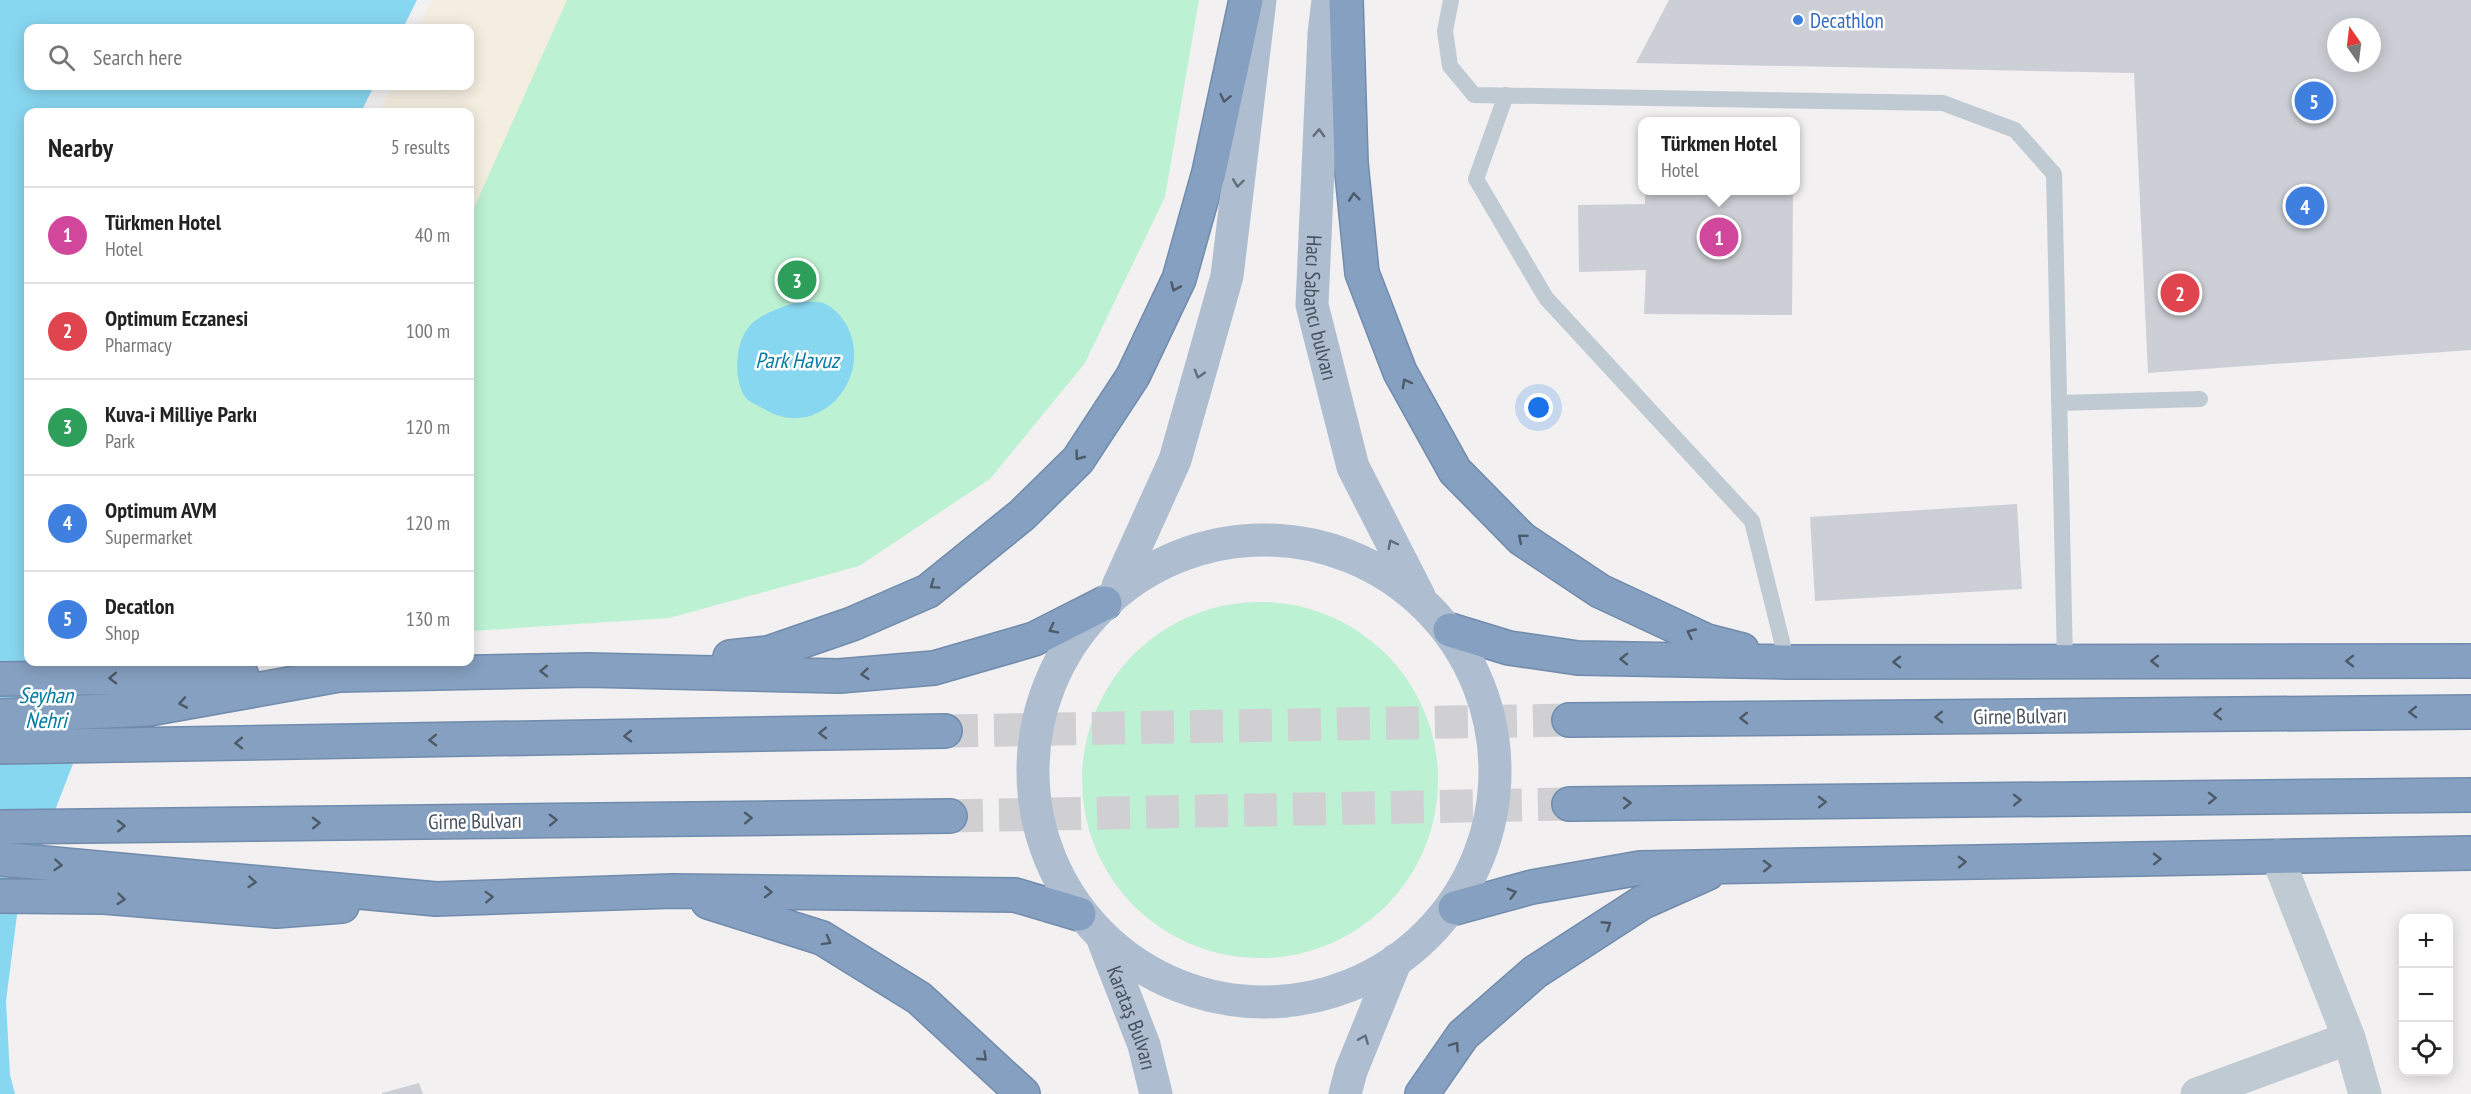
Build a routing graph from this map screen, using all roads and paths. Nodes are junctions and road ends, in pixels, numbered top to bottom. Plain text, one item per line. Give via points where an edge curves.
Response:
1 (1246, 0) edge
2 (1260, 0) edge
3 (1328, 0) edge
4 (1346, 0) edge
5 (1451, 0) edge
6 (1506, 95) junction
7 (2200, 399) dead end
8 (2059, 403) junction
9 (1112, 595) junction
10 (1419, 596) junction
11 (1450, 630) junction
12 (2471, 661) edge
13 (1787, 662) junction
14 (2065, 662) junction
15 (588, 670) junction
16 (339, 675) junction
17 (0, 679) edge
18 (2471, 712) edge
19 (0, 716) edge
20 (1569, 720) tunnel mouth
21 (945, 731) tunnel mouth
22 (0, 747) edge
23 (2471, 795) edge
24 (1569, 804) tunnel mouth
25 (950, 816) tunnel mouth
26 (0, 827) edge
27 (2471, 853) edge
28 (2277, 856) junction
29 (0, 859) edge
30 (1722, 867) junction
31 (672, 891) junction
32 (0, 896) edge
33 (436, 899) junction
34 (1455, 909) junction
35 (1079, 914) junction
36 (1104, 942) junction
37 (1396, 960) junction
38 (2349, 1038) junction
39 (1023, 1094) edge
40 (1156, 1094) edge
41 (1345, 1094) edge
42 (1422, 1094) edge
43 (2197, 1094) edge
44 (2366, 1094) edge

1 -> 15 highway via 1209,172 1179,279 1133,376 1070,468 1022,515 928,591 852,624 768,653
2 -> 9 main road via 1227,276 1174,460
10 -> 3 main road, Hacı Sabancı bulvarı via 1353,466 1312,305 1323,34
13 -> 4 highway via 1707,641 1600,591 1522,539 1455,471 1400,372 1362,273 1351,163
5 - 6 lane via 1445,31 1450,66 1474,95
6 - 8 lane via 1943,103 2015,130 2054,174
6 - 13 lane via 1476,179 1546,298 1752,521
7 - 8 lane
8 - 14 lane
9 - 10 main road via 1156,563 1197,549 1278,539 1344,552
9 -> 15 highway via 1034,639 934,668 839,676
9 - 35 main road via 1052,675 1031,766 1044,849
10 - 11 main road
13 -> 11 highway via 1578,658 1509,648
11 - 34 main road via 1483,688 1499,768 1481,858
12 -> 14 highway
14 -> 13 highway
15 -> 16 highway
16 -> 17 highway
16 -> 19 highway via 149,709
18 -> 20 highway, Girne Bulvarı
21 -> 22 highway
24 -> 23 highway
26 -> 25 highway, Girne Bulvarı
27 - 28 highway
30 -> 28 highway
28 - 38 street
29 -> 33 highway
34 -> 30 highway via 1532,887 1640,868
42 -> 30 highway via 1463,1035 1535,972 1643,902
33 -> 31 highway
31 -> 35 highway via 1015,895
31 -> 39 highway via 822,938 920,998
32 -> 33 highway via 104,897 276,911
34 - 37 main road
35 - 36 main road
36 - 37 main road via 1146,973 1217,1000 1314,999
36 - 40 main road, Karataş Bulvarı via 1144,1046
41 -> 37 main road
38 - 43 street
38 - 44 street

